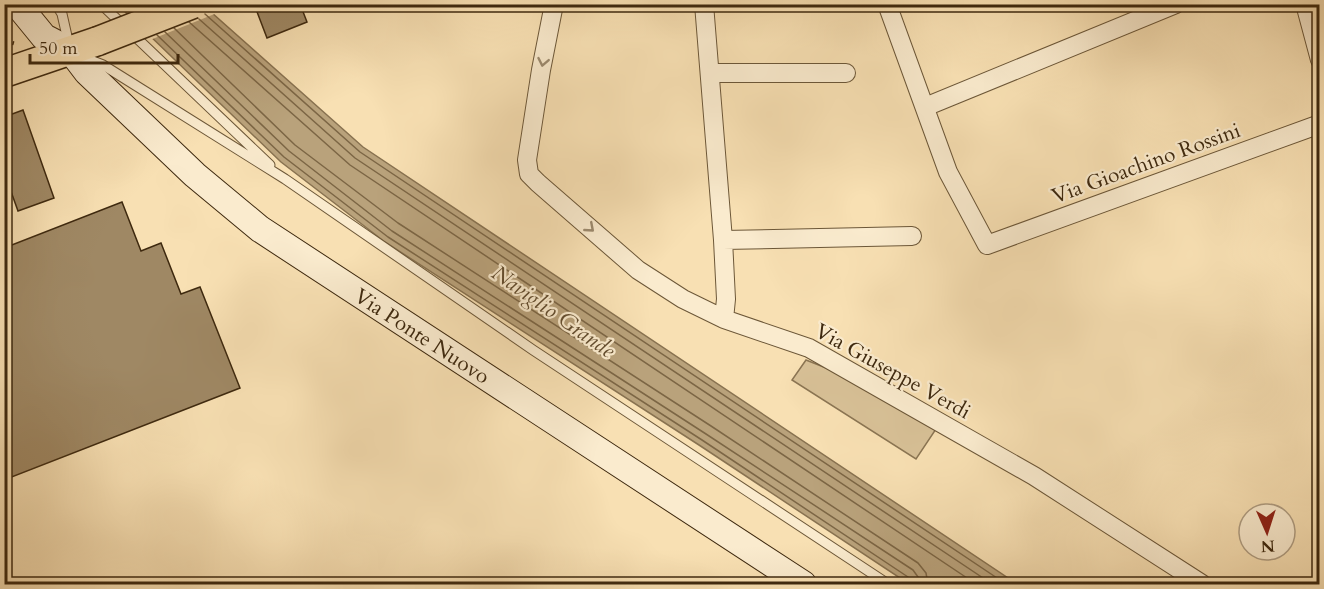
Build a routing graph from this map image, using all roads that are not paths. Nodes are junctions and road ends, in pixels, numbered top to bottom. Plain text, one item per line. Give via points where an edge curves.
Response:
1 (17, 4) edge
2 (56, 4) edge
3 (101, 4) edge
4 (193, 4) edge
5 (554, 4) edge
6 (704, 4) edge
7 (888, 4) edge
8 (1176, 4) edge
9 (1305, 4) edge
10 (71, 51) junction
11 (1320, 60) edge
12 (4, 73) edge
13 (710, 73) junction
14 (846, 73) dead end
15 (925, 107) junction
16 (1320, 124) edge
17 (285, 179) junction
18 (912, 236) dead end
19 (723, 240) junction
20 (724, 319) junction
21 (803, 585) edge
22 (888, 585) edge
23 (1202, 585) edge

1 - 10 street via 44,37
2 - 10 lane
3 - 17 lane
4 - 10 main road, bridge
5 -> 20 street, Via Giuseppe Verdi via 527,160 529,174 638,270
6 - 13 street
7 - 15 street
8 - 15 street
9 - 11 street
10 - 12 main road
10 - 17 lane via 103,66
10 - 21 street, Via Ponte Nuovo via 87,72 195,175 260,229
13 - 14 street
13 - 19 street
15 - 16 street, Via Gioachino Rossini via 948,172 987,245
17 - 22 lane via 533,350
18 - 19 street
19 - 20 street
20 - 23 street, Via Giuseppe Verdi via 809,348 1034,476

